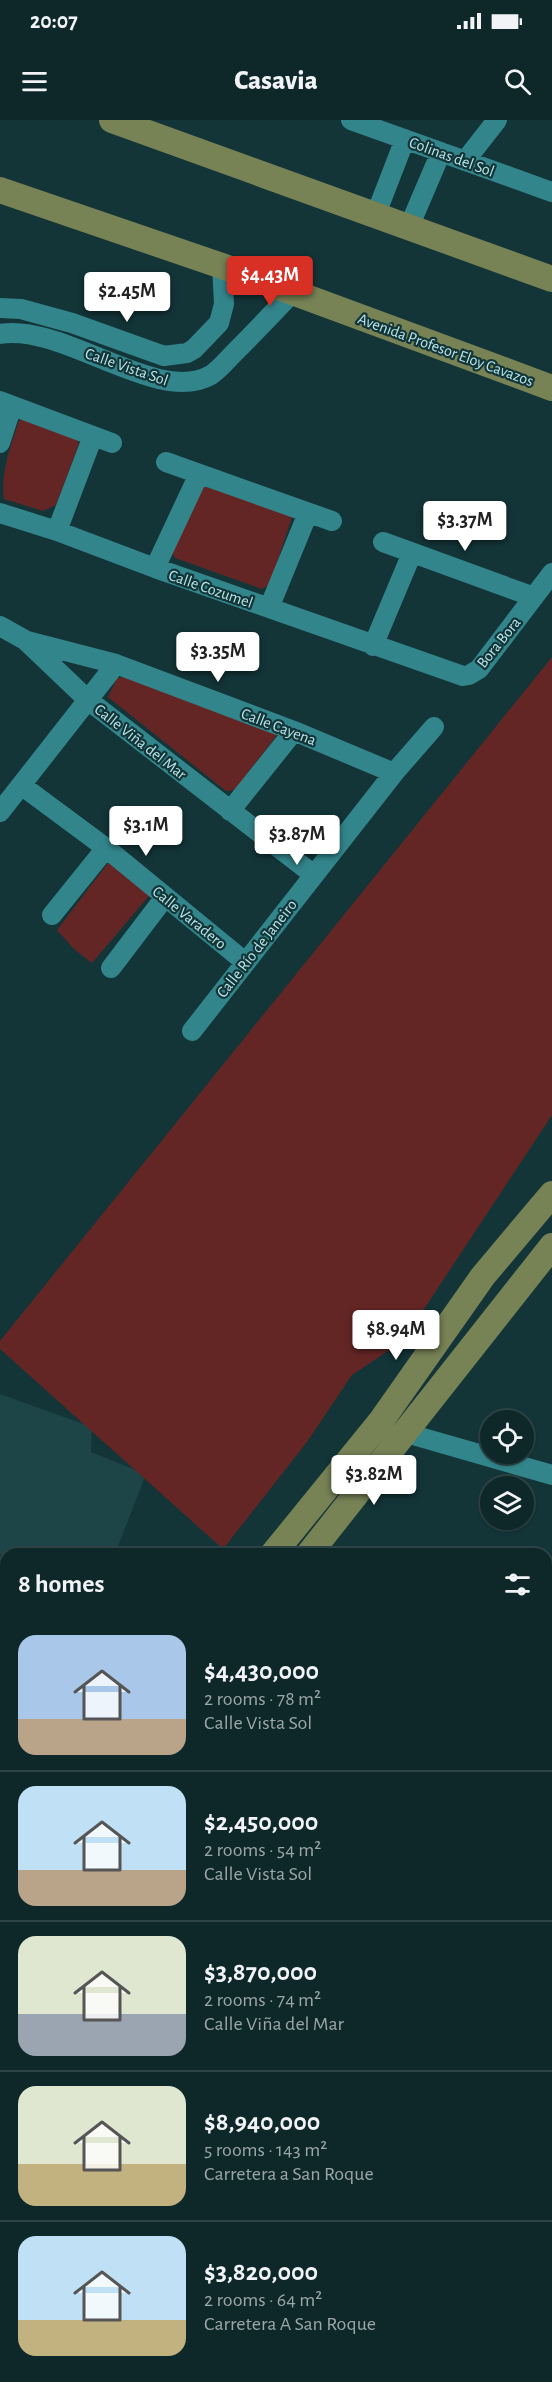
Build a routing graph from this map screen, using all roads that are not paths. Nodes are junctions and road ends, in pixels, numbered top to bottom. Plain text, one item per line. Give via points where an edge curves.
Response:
1 (112, 120) edge
2 (354, 120) edge
3 (497, 120) edge
4 (405, 139) junction
5 (441, 152) junction
6 (465, 161) junction
7 (0, 190) edge
8 (552, 192) edge
9 (376, 214) junction
10 (409, 227) junction
11 (222, 266) junction
12 (552, 279) edge
13 (292, 293) junction
14 (0, 308) edge
15 (72, 323) junction
16 (219, 323) junction
17 (0, 334) edge
18 (252, 335) junction
19 (64, 344) junction
20 (552, 388) edge
21 (6, 404) edge
22 (93, 436) junction
23 (0, 443) edge
24 (112, 443) dead end
25 (166, 462) dead end
26 (199, 474) junction
27 (0, 513) edge
28 (308, 513) junction
29 (332, 521) dead end
30 (57, 531) junction
31 (383, 542) dead end
32 (412, 553) junction
33 (154, 568) junction
34 (552, 573) edge
35 (534, 597) junction
36 (269, 608) junction
37 (0, 626) edge
38 (25, 640) junction
39 (373, 646) junction
40 (116, 664) junction
41 (455, 675) joint
42 (88, 700) junction
43 (434, 727) dead end
44 (294, 731) junction
45 (394, 773) junction
46 (21, 785) junction
47 (231, 811) junction
48 (0, 812) edge
49 (106, 848) junction
50 (314, 875) junction
51 (165, 897) junction
52 (52, 915) dead end
53 (245, 962) junction
54 (111, 968) dead end
55 (192, 1031) dead end
56 (552, 1194) edge
57 (552, 1244) edge
58 (483, 1276) junction
59 (466, 1354) junction
60 (406, 1433) junction
61 (552, 1475) edge
62 (278, 1548) edge
63 (314, 1548) edge

1 - 9 main road
2 - 4 street, Colinas del Sol
3 - 6 street
4 - 5 street, Colinas del Sol
4 - 9 street
5 - 6 street, Colinas del Sol
5 - 10 street
6 - 8 street, Colinas del Sol
7 - 11 main road, Avenida Profesor Eloy Cavazos
9 - 10 main road
10 - 12 main road
11 - 13 main road, Avenida Profesor Eloy Cavazos
11 - 16 street via 224,304
13 - 18 street, Calle Vista Sol
13 - 20 main road, Avenida Profesor Eloy Cavazos
14 - 15 street, Calle Vista Sol via 21,309
15 - 16 street, Calle Vista Sol via 164,356 176,356 194,349
15 - 19 street
16 - 18 street
17 - 19 street, Calle Vista Sol via 20,333
18 - 19 street, Calle Vista Sol via 214,373 190,383 165,381
21 - 22 street
21 - 23 street
22 - 24 street
22 - 30 street
25 - 26 street
26 - 28 street
26 - 33 street
27 - 30 street, Calle Cozumel
28 - 29 street
28 - 36 street
30 - 33 street, Calle Cozumel
31 - 32 street, Bora Bora
32 - 35 street, Bora Bora
32 - 39 street
33 - 36 street, Calle Cozumel
34 - 35 street, Bora Bora
35 - 41 street, Bora Bora via 479,669 469,675
36 - 39 street, Calle Cozumel
37 - 38 street, Calle Viña del Mar
38 - 40 street, Calle Cayena
38 - 42 street, Calle Viña del Mar
39 - 41 street, Calle Cozumel
40 - 42 street
40 - 44 street, Calle Cayena
42 - 46 street
42 - 47 street, Calle Viña del Mar
43 - 45 street, Calle Río de Janeiro
44 - 45 street, Calle Cayena
44 - 47 street
45 - 50 street, Calle Río de Janeiro
46 - 48 street
46 - 49 street, Calle Varadero
47 - 50 street, Calle Viña del Mar
49 - 51 street, Calle Varadero
49 - 52 street
50 - 53 street, Calle Río de Janeiro
51 - 53 street, Calle Varadero
51 - 54 street
53 - 55 street, Calle Río de Janeiro
56 - 58 main road
57 - 58 main road via 505,1274
57 - 59 main road
58 - 59 main road via 485,1294 468,1337
58 - 62 main road via 381,1421
59 - 60 main road
60 - 61 street
60 - 63 main road

